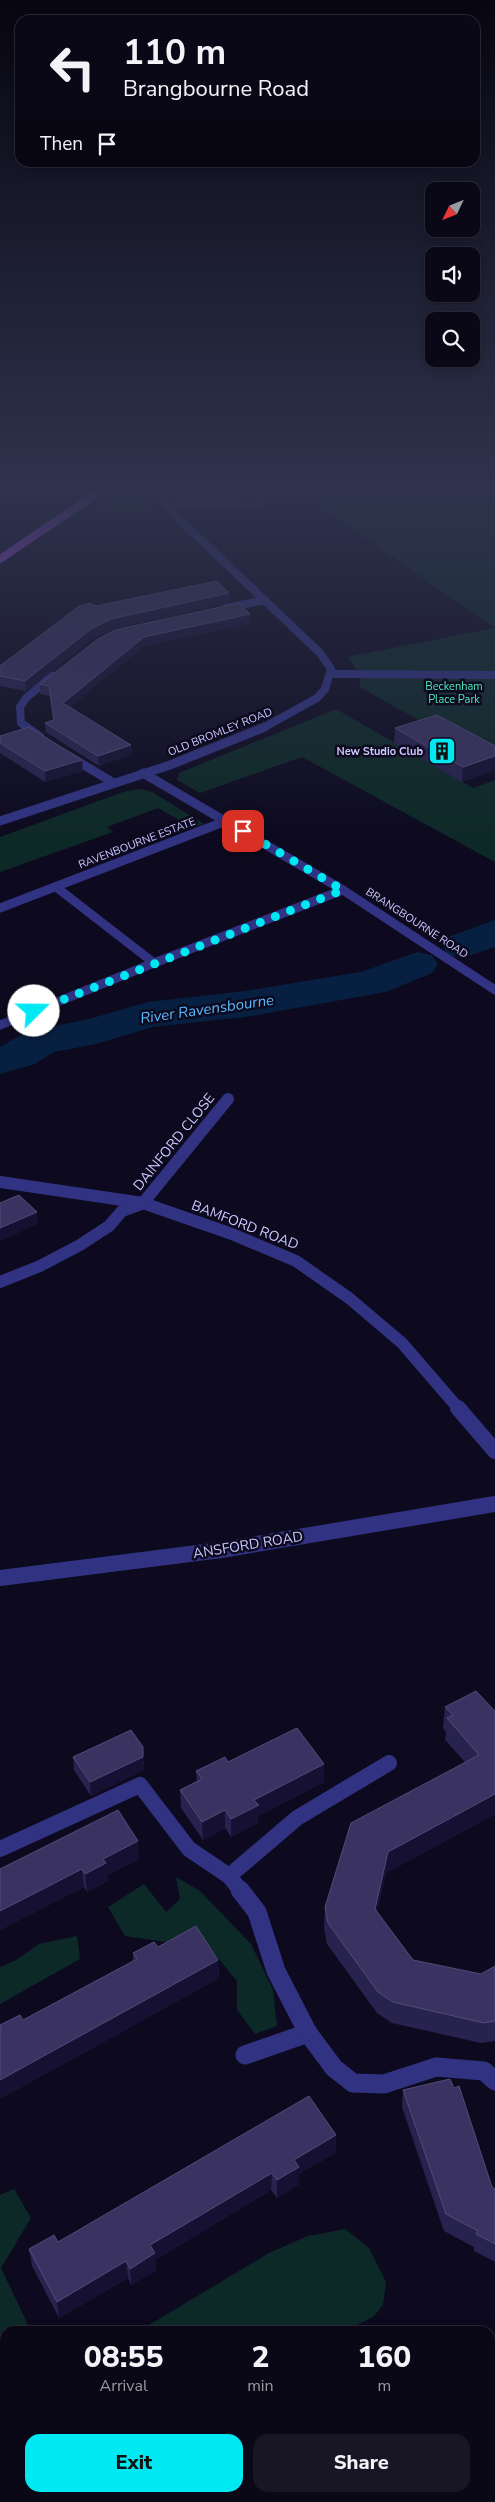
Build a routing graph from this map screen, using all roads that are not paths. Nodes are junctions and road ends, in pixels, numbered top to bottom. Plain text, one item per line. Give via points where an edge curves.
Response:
1 (232, 607) edge
2 (271, 607) edge
3 (216, 610) edge
4 (56, 673) edge
5 (330, 674) junction
6 (495, 676) edge
7 (45, 741) edge
8 (61, 750) edge
9 (143, 773) junction
10 (114, 783) junction
11 (0, 821) edge
12 (226, 821) junction
13 (56, 888) junction
14 (343, 890) junction
15 (0, 908) edge
16 (154, 963) junction
17 (495, 990) edge
18 (0, 1025) edge
19 (228, 1099) dead end
20 (0, 1182) edge
21 (143, 1204) junction
22 (0, 1282) edge
23 (495, 1451) edge
24 (495, 1504) edge
25 (0, 1578) edge
26 (389, 1763) dead end
27 (0, 1849) edge
28 (229, 1876) junction
29 (308, 2033) junction
30 (246, 2055) dead end
31 (495, 2081) edge

1 - 3 street
2 - 5 street via 320,653 331,669
4 - 7 street via 20,707 21,723
5 - 6 street
5 - 9 street, OLD BROMLEY ROAD via 321,694 294,713 215,748
8 - 10 street
9 - 10 street, OLD BROMLEY ROAD
9 - 12 street, BRANGBOURNE ROAD
10 - 11 street, OLD BROMLEY ROAD
12 - 13 street, RAVENBOURNE ESTATE
12 - 14 street, BRANGBOURNE ROAD
13 - 15 street, RAVENBOURNE ESTATE
13 - 16 street
14 - 16 street
14 - 17 street, BRANGBOURNE ROAD
16 - 18 street
19 - 21 street, DAINFORD CLOSE
20 - 21 street, BAMFORD ROAD
21 - 22 street via 122,1211 109,1226 80,1245
21 - 23 street, BAMFORD ROAD via 232,1234 296,1261 349,1298 402,1342
24 - 25 street, ANSFORD ROAD via 221,1550
26 - 28 street via 297,1818
27 - 28 street via 140,1785 189,1850
28 - 29 street via 257,1912 276,1971
29 - 30 street
29 - 31 street via 334,2068 353,2083 384,2084 436,2067 484,2071

